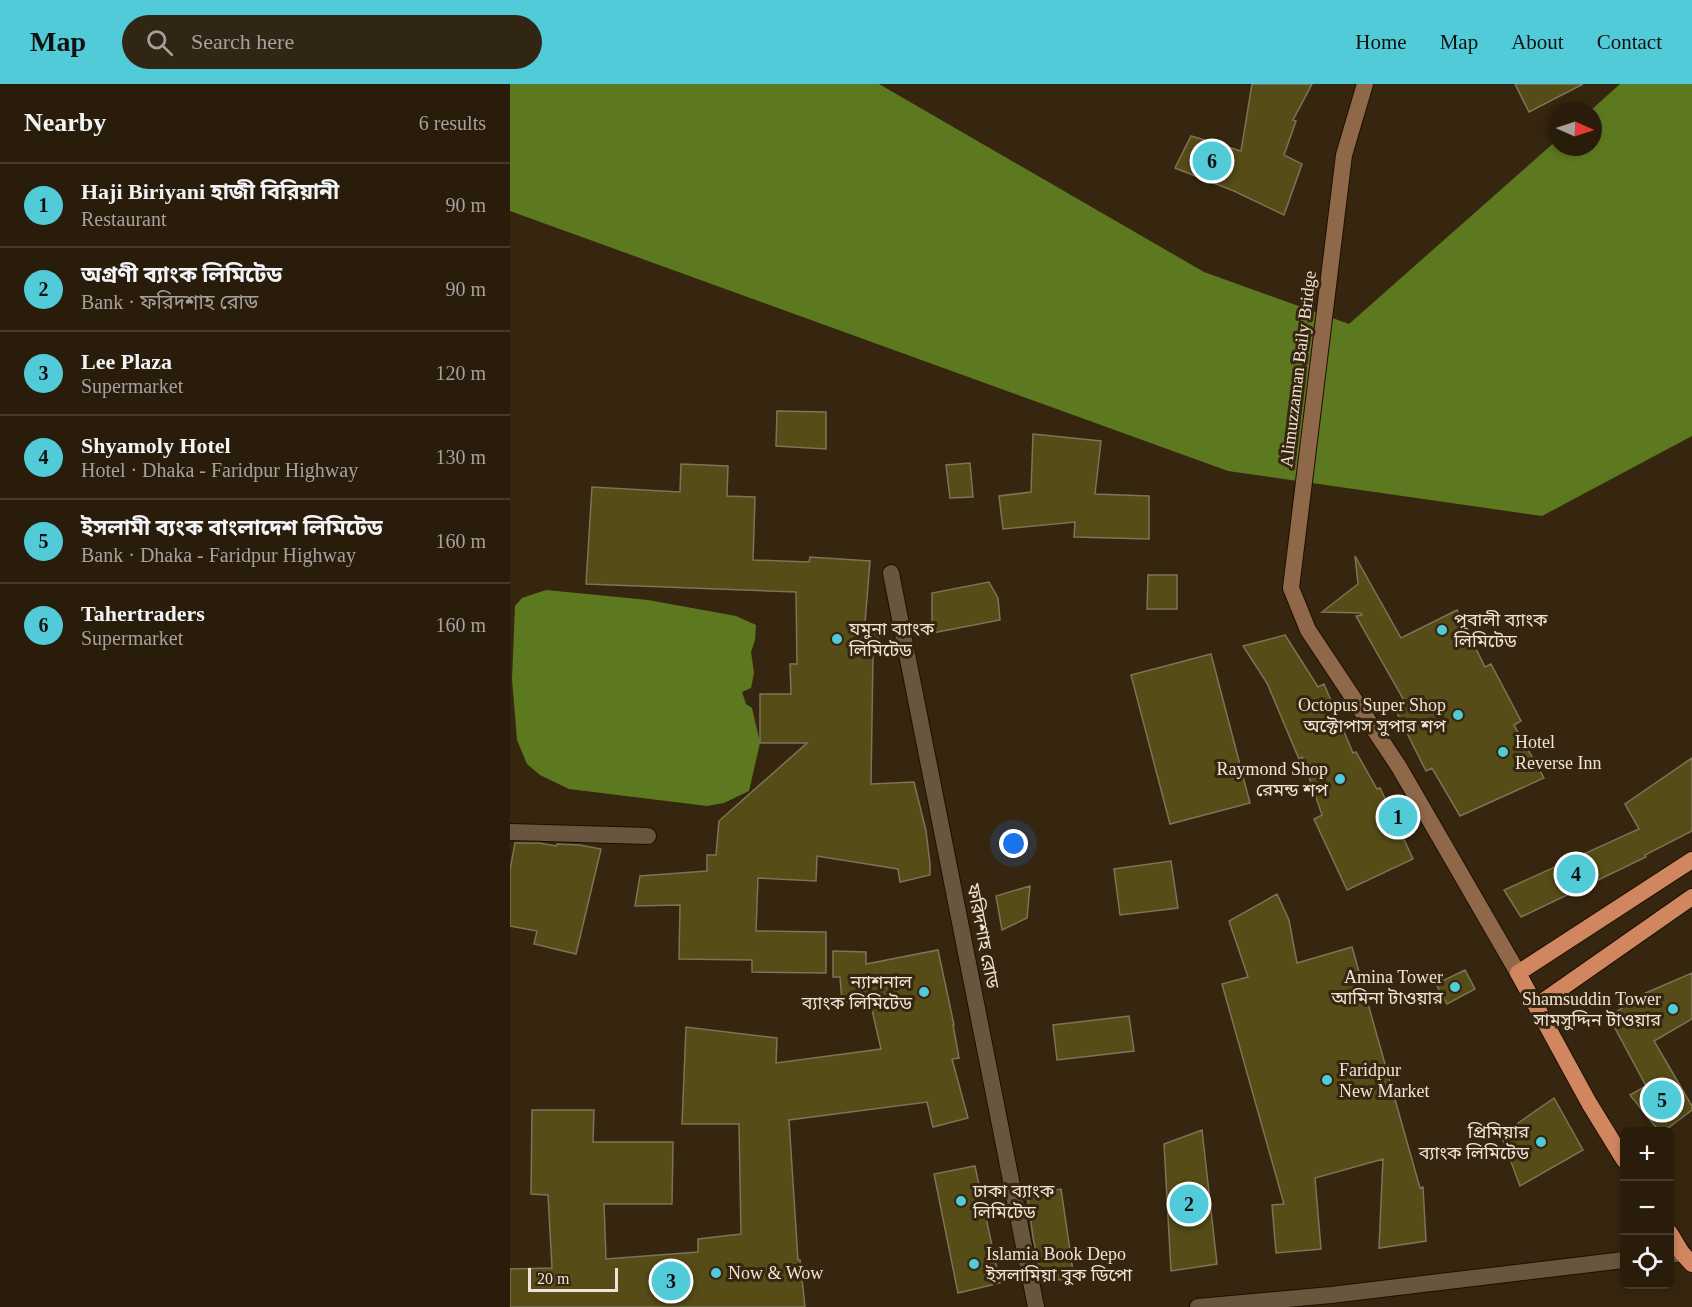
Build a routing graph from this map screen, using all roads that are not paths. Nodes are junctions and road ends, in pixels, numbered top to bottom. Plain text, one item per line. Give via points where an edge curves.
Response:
1 (1365, 84) edge
2 (891, 573) dead end
3 (510, 832) edge
4 (648, 836) dead end
5 (1692, 860) edge
6 (1692, 897) edge
7 (1518, 973) junction
8 (1536, 1006) junction
9 (1620, 1153) edge
10 (1671, 1235) edge
11 (1681, 1257) edge
12 (1620, 1260) edge
13 (1036, 1307) edge
14 (1198, 1307) edge

1 - 7 main road, Alimuzzaman Baily Bridge via 1344,155 1290,588 1308,630 1399,767
2 - 13 street, ফরিদশাহ রোড
3 - 4 street
5 - 7 highway
6 - 8 highway
7 - 8 highway
8 - 9 highway
10 - 11 highway
12 - 14 street

